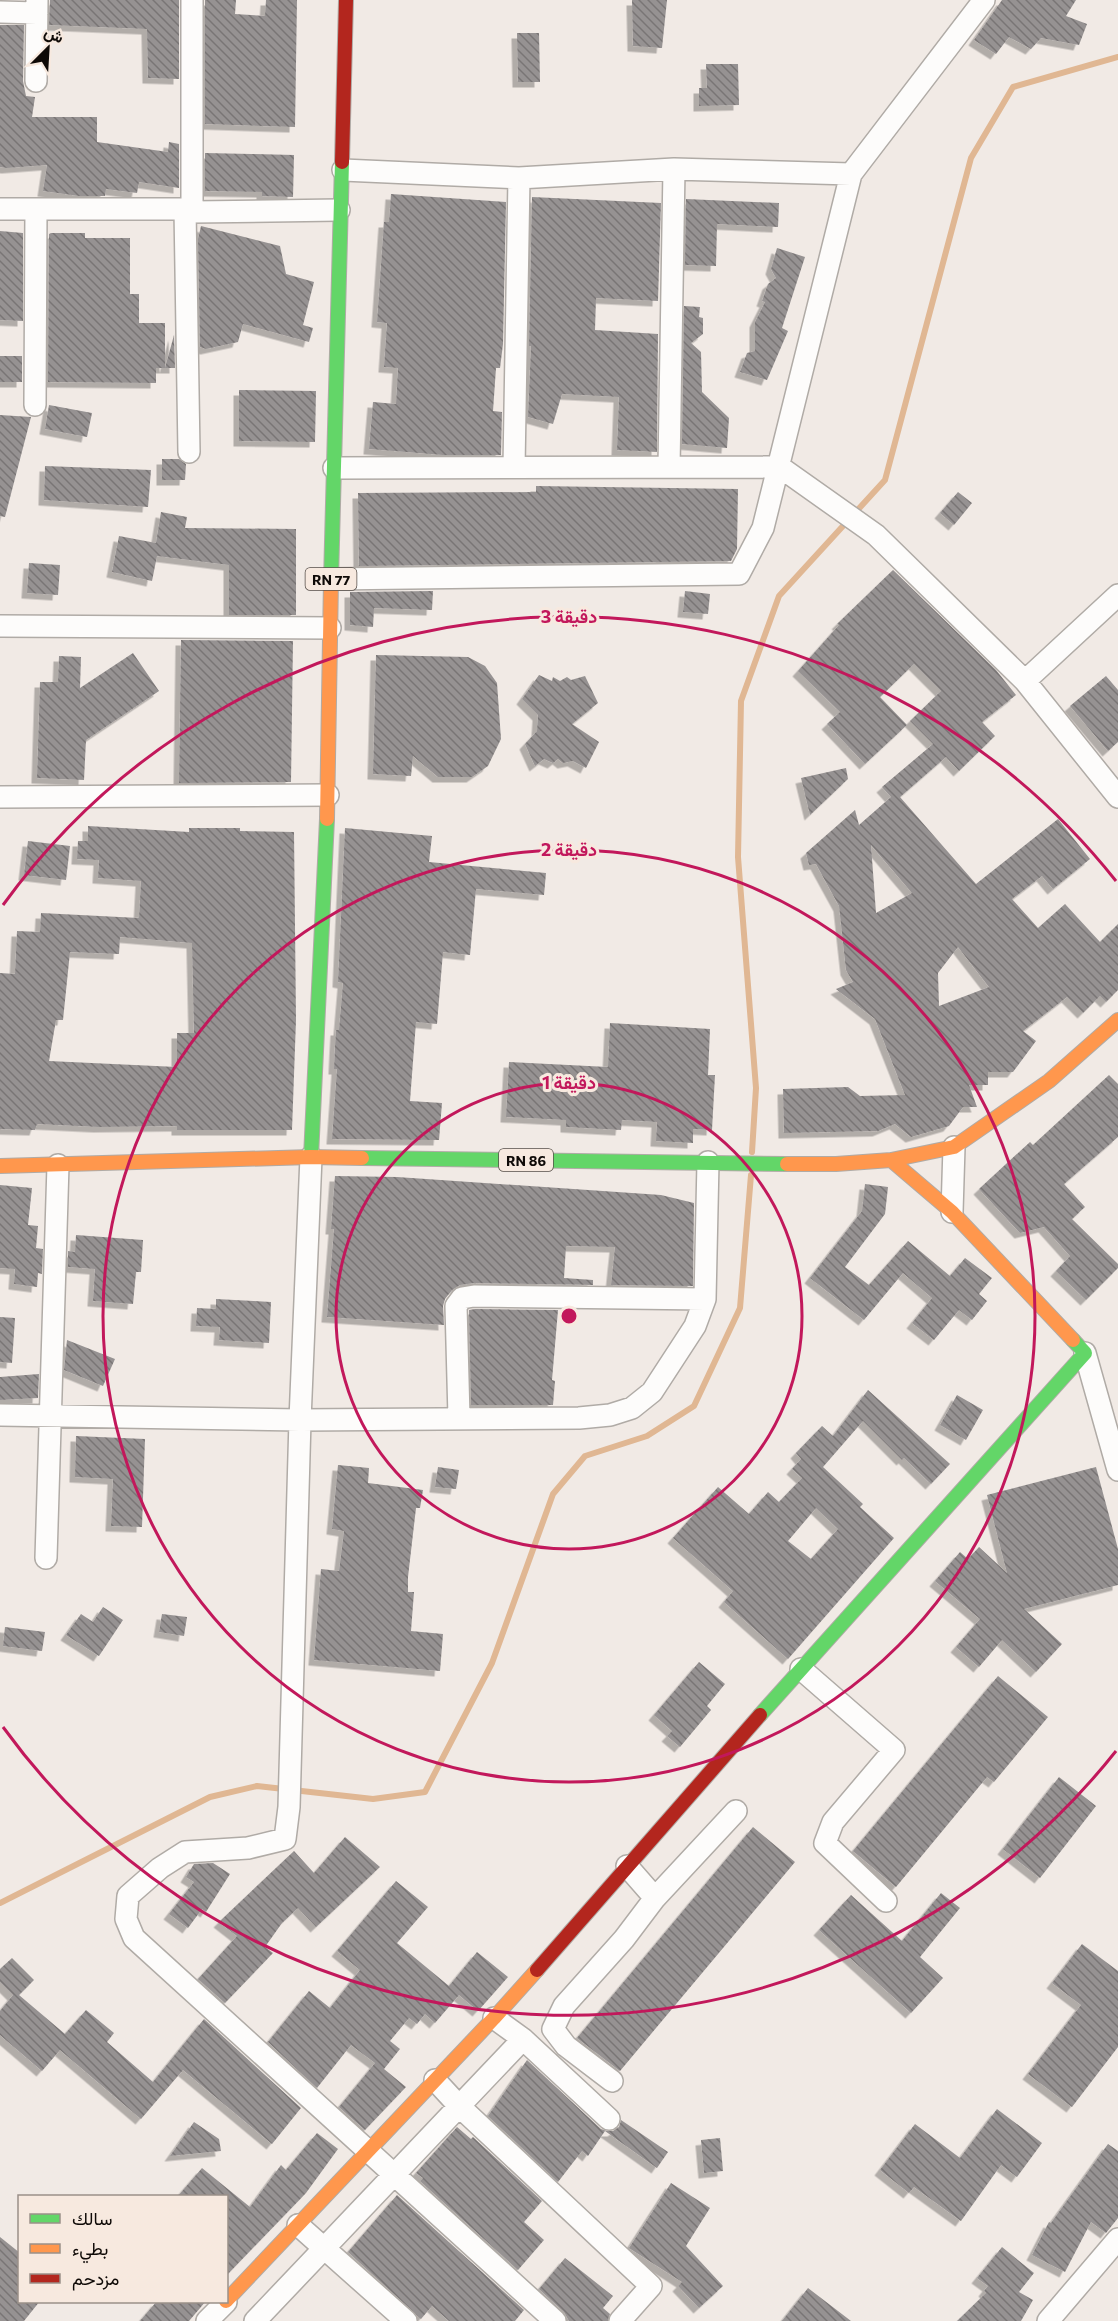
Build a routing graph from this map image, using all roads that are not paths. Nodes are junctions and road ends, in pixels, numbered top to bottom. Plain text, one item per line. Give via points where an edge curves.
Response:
1 (192, 0) edge
2 (346, 0) edge
3 (984, 0) edge
4 (37, 7) edge
5 (0, 12) edge
6 (36, 81) dead end
7 (674, 169) junction
8 (343, 170) junction
9 (851, 174) junction
10 (519, 178) junction
11 (0, 209) edge
12 (36, 209) junction
13 (339, 210) junction
14 (189, 211) junction
15 (35, 405) dead end
16 (189, 452) dead end
17 (514, 467) junction
18 (669, 467) junction
19 (780, 467) junction
20 (334, 468) junction
21 (331, 579) junction
22 (1118, 595) edge
23 (0, 626) edge
24 (330, 628) junction
25 (1025, 681) junction
26 (328, 795) junction
27 (1118, 796) edge
28 (0, 797) edge
29 (1118, 1020) edge
30 (954, 1147) junction
31 (311, 1157) junction
32 (891, 1160) junction
33 (708, 1162) junction
34 (58, 1165) junction
35 (0, 1166) edge
36 (952, 1212) junction
37 (705, 1299) junction
38 (1085, 1353) junction
39 (0, 1415) edge
40 (50, 1415) junction
41 (459, 1417) junction
42 (300, 1420) junction
43 (1118, 1470) edge
44 (46, 1558) dead end
45 (801, 1669) junction
46 (736, 1811) dead end
47 (627, 1866) junction
48 (655, 1898) junction
49 (886, 1901) dead end
50 (494, 2018) junction
51 (523, 2039) junction
52 (435, 2080) junction
53 (612, 2081) dead end
54 (459, 2106) junction
55 (609, 2119) dead end
56 (369, 2151) junction
57 (394, 2173) junction
58 (298, 2225) junction
59 (1118, 2239) edge
60 (324, 2246) junction
61 (228, 2299) edge
62 (224, 2303) edge
63 (402, 2320) edge
64 (207, 2321) edge
65 (255, 2321) edge
66 (555, 2321) edge
67 (620, 2321) edge
68 (1048, 2321) edge

1 - 14 street
2 - 8 main road, RN 77
3 - 9 street
4 - 5 street
4 - 6 street
7 - 9 street
7 - 10 street
7 - 18 street
8 - 10 street
8 - 13 main road, RN 77
9 - 19 street
10 - 17 street
11 - 12 street
12 - 14 street
12 - 15 street
13 - 14 street
13 - 20 main road, RN 77
14 - 16 street
17 - 18 street
17 - 20 street
18 - 19 street
19 - 21 street via 764,528 739,574
19 - 25 street via 876,535
20 - 21 main road, RN 77
21 - 24 main road, RN 77
22 - 25 street
23 - 24 street
24 - 26 main road, RN 77
25 - 27 street
26 - 28 street
26 - 31 main road, RN 77
29 - 30 main road, RN 86 via 1049,1081
30 - 32 main road, RN 86
30 - 36 street
31 - 33 main road, RN 86
31 - 34 main road, RN 86
31 - 42 street
32 - 33 main road, RN 86 via 836,1164
32 - 36 main road
33 - 37 street
34 - 35 main road, RN 86
34 - 40 street
36 - 38 main road
37 - 41 street via 695,1326 652,1392 632,1408 579,1418
37 - 41 street via 462,1298 456,1306
38 - 43 street
38 - 45 main road
39 - 40 street
40 - 42 street
40 - 44 street
41 - 42 street
42 - 56 street via 290,1807 285,1839 248,1848 185,1852 128,1896 126,1919 134,1938
45 - 47 main road
45 - 49 street via 894,1750 833,1822 825,1843
46 - 48 street
47 - 48 street
47 - 50 main road
48 - 53 street via 564,2006 553,2029 566,2046
50 - 51 street
50 - 52 main road
51 - 54 street
51 - 55 street
52 - 54 street
52 - 56 main road
54 - 57 street
54 - 67 street via 651,2286
56 - 57 street
56 - 58 main road
57 - 60 street
57 - 66 street
58 - 60 street
58 - 61 main road
59 - 68 street
60 - 63 street
60 - 65 street
62 - 64 street

